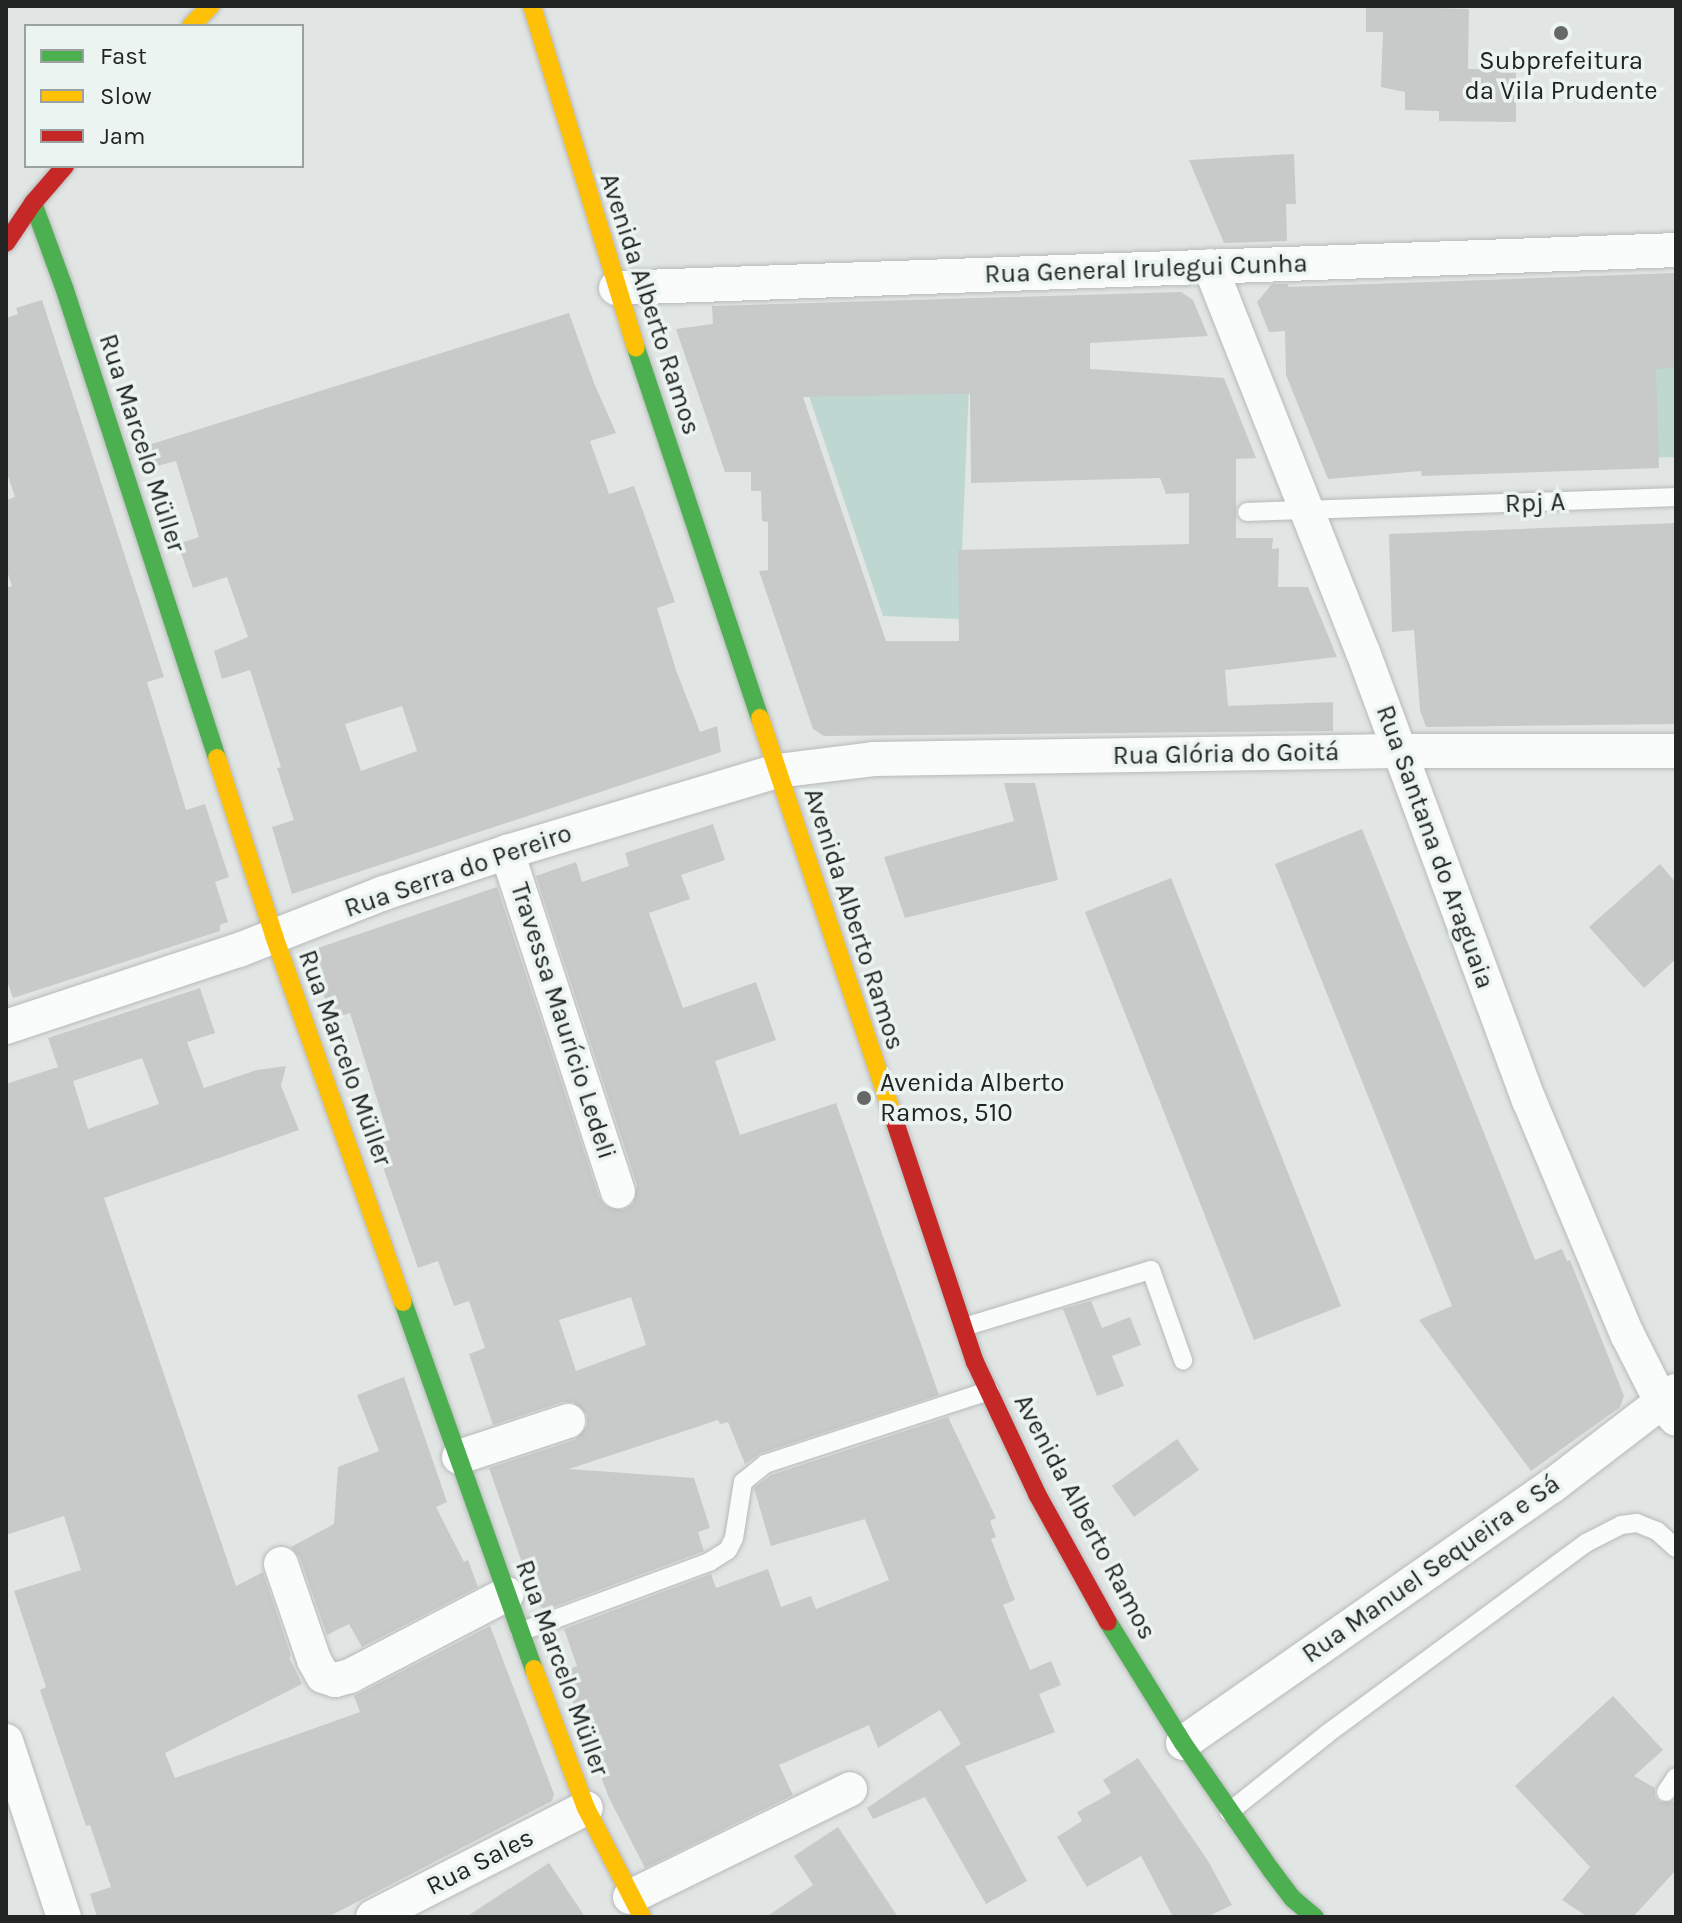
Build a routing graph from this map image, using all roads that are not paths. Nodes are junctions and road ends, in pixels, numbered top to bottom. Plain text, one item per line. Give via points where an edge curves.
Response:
1 (210, 6) edge
2 (532, 6) edge
3 (193, 24) edge
4 (63, 168) edge
5 (33, 203) junction
6 (6, 243) edge
7 (1676, 250) edge
8 (1210, 266) junction
9 (616, 288) junction
10 (1676, 497) edge
11 (1307, 510) junction
12 (1247, 512) dead end
13 (1400, 751) junction
14 (1676, 751) edge
15 (777, 771) junction
16 (507, 852) junction
17 (274, 936) junction
18 (6, 1027) edge
19 (618, 1191) dead end
20 (964, 1327) junction
21 (1183, 1360) dead end
22 (989, 1391) junction
23 (1671, 1404) edge
24 (568, 1421) dead end
25 (459, 1457) junction
26 (1676, 1548) edge
27 (281, 1564) dead end
28 (507, 1594) junction
29 (520, 1632) junction
30 (6, 1741) edge
31 (1183, 1743) junction
32 (850, 1789) dead end
33 (586, 1808) junction
34 (1229, 1812) junction
35 (636, 1907) edge
36 (1301, 1911) edge
37 (64, 1917) edge
38 (373, 1917) edge

1 - 3 main road
2 - 9 main road, Avenida Alberto Ramos
4 - 5 main road
5 - 6 main road
5 - 17 main road, Rua Marcelo Müller
7 - 8 street, Rua General Irulegui Cunha
8 - 9 street, Rua General Irulegui Cunha
8 - 11 street, Rua Santana do Araguaia
9 - 15 main road, Avenida Alberto Ramos
10 - 11 lane, Rpj A
11 - 12 lane, Rpj A
11 - 13 street, Rua Santana do Araguaia
13 - 14 street, Rua Glória do Goitá
13 - 15 street, Rua Glória do Goitá via 873,759
13 - 23 street, Rua Santana do Araguaia via 1529,1100 1627,1334
15 - 16 street, Rua Serra do Pereiro
15 - 20 main road, Avenida Alberto Ramos
16 - 17 street, Rua Serra do Pereiro
16 - 19 street, Travessa Maurício Ledeli
17 - 18 street, Rua Serra do Pereiro
17 - 25 main road, Rua Marcelo Müller
20 - 21 lane via 1151,1270
20 - 22 main road, Avenida Alberto Ramos
22 - 29 lane via 765,1464 743,1482 728,1550 709,1562
22 - 31 main road, Avenida Alberto Ramos via 1037,1494
23 - 31 street, Rua Manuel Sequeira e Sá
24 - 25 street
25 - 28 main road, Rua Marcelo Müller
26 - 34 lane via 1657,1531 1637,1523 1586,1543
27 - 28 street via 314,1660 323,1676 335,1680
28 - 29 main road, Rua Marcelo Müller
29 - 33 main road, Rua Marcelo Müller
30 - 37 street
31 - 34 main road, Avenida Alberto Ramos
32 - 35 street
33 - 35 main road, Rua Marcelo Müller
33 - 38 street, Rua Sales
34 - 36 main road, Avenida Alberto Ramos

